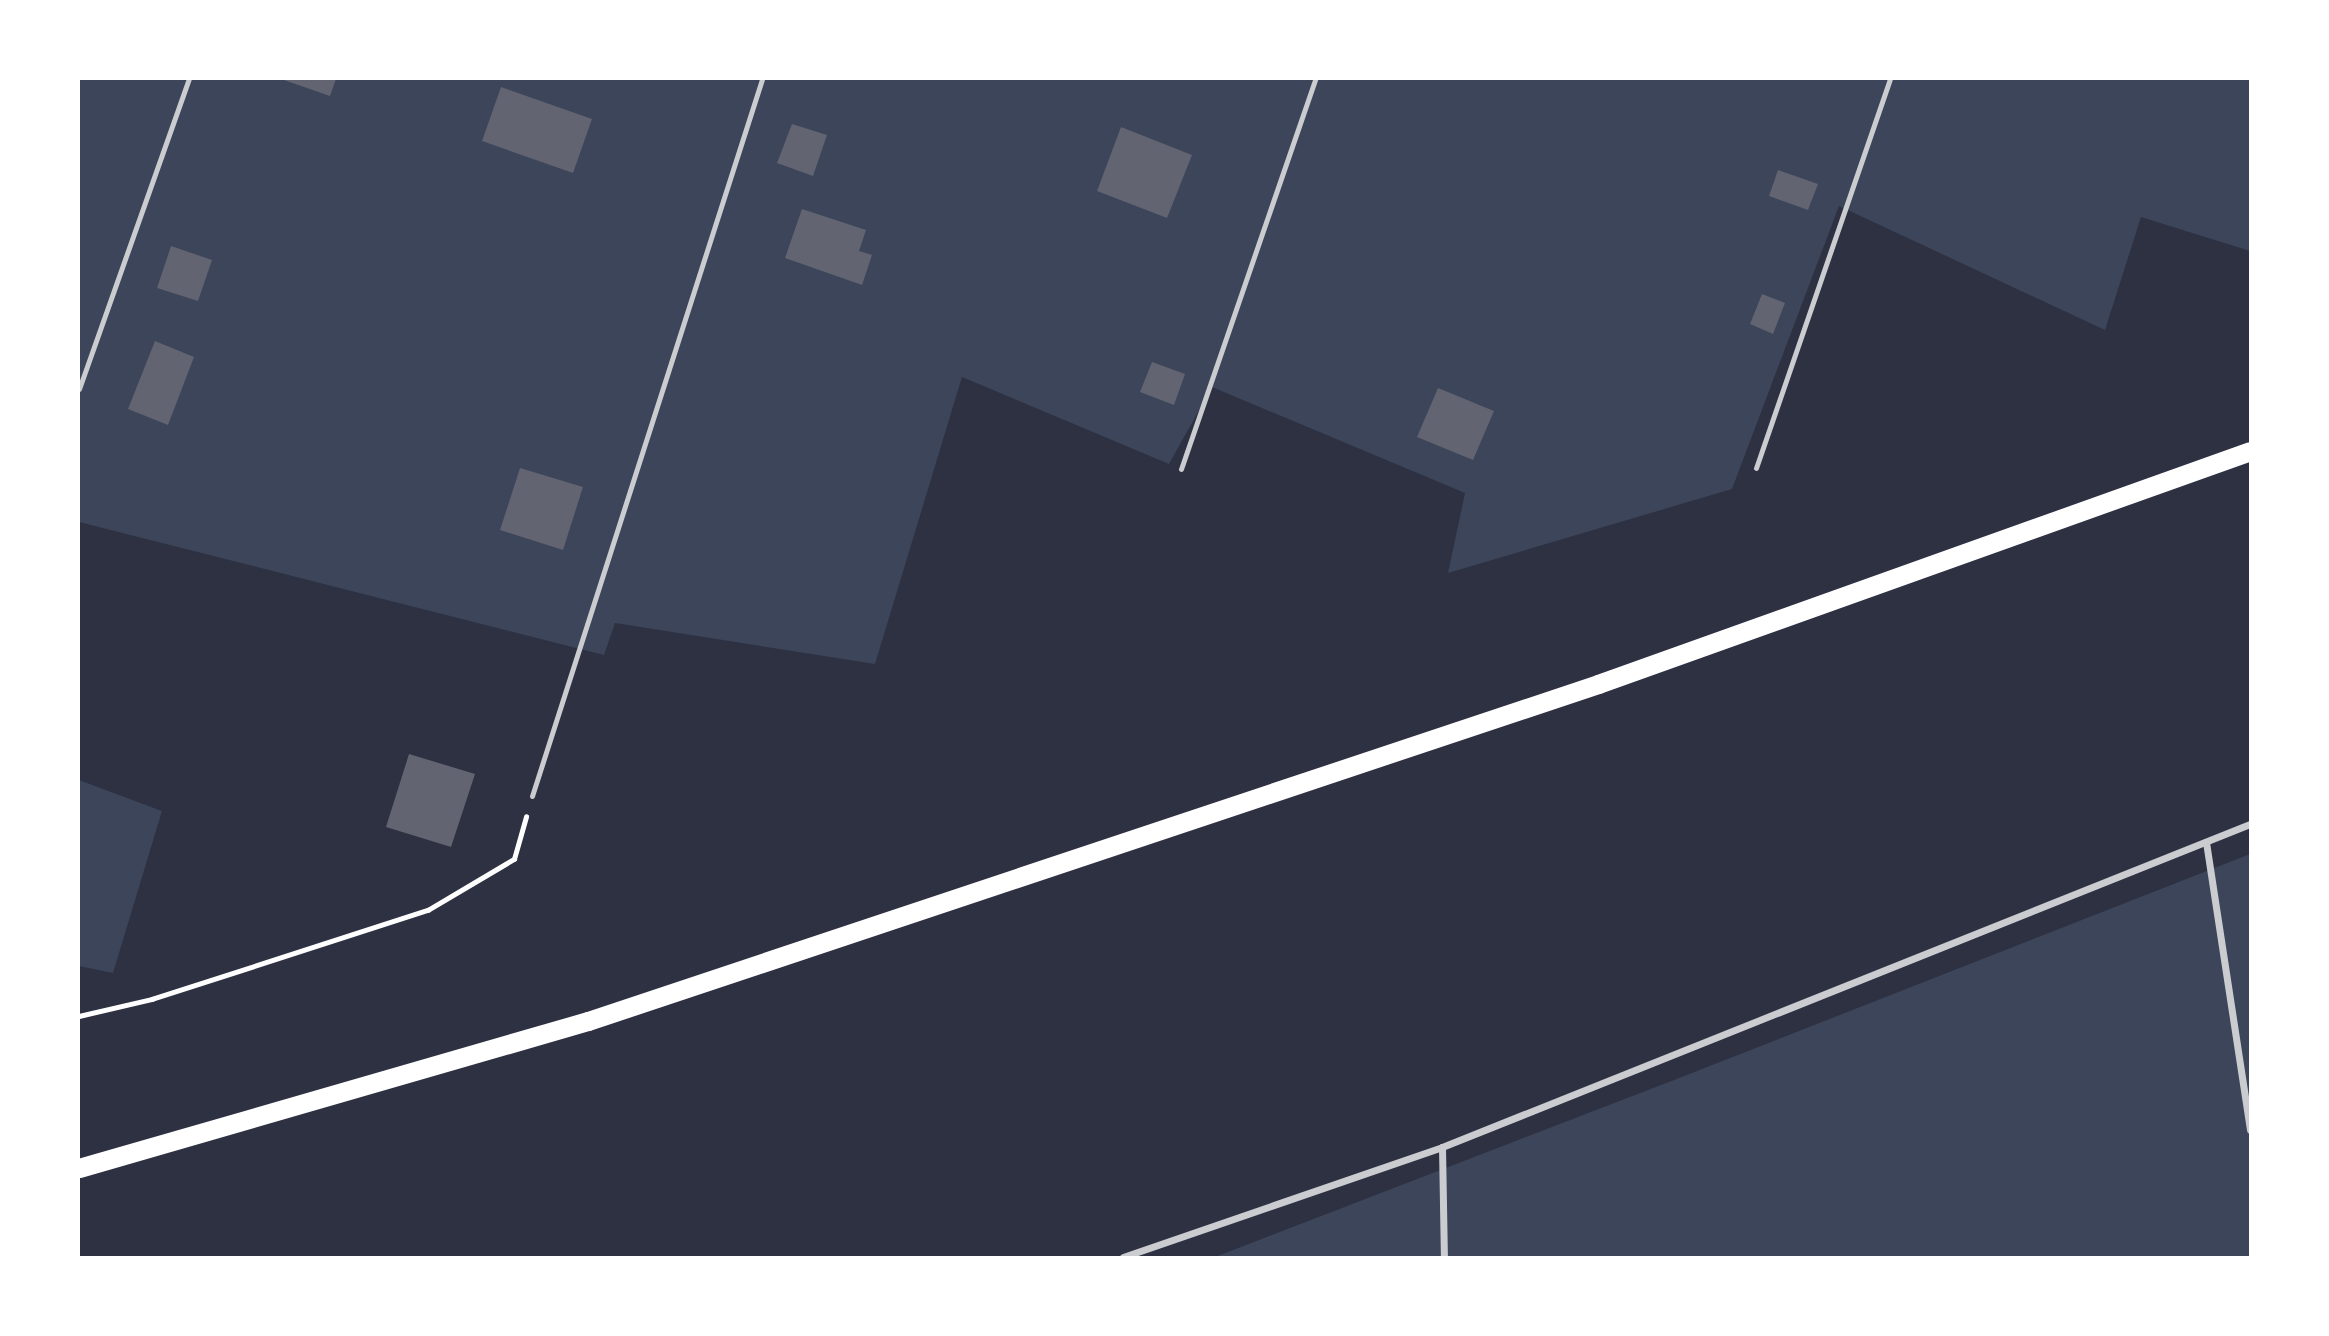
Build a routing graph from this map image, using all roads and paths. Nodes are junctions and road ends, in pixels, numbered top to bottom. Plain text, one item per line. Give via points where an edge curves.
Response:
1 (189, 79) edge
2 (762, 79) edge
3 (1315, 79) edge
4 (1890, 79) edge
5 (79, 389) edge
6 (2250, 452) edge
7 (1756, 468) dead end
8 (1181, 469) dead end
9 (532, 796) joint
10 (2250, 824) edge
11 (2206, 842) junction
12 (79, 1016) edge
13 (2250, 1130) edge
14 (1442, 1147) junction
15 (79, 1168) edge
16 (1123, 1257) edge
17 (1444, 1257) edge

1 - 5 lane
2 - 9 lane
3 - 8 lane
4 - 7 lane
6 - 15 highway via 1598,684 587,1021
9 - 12 path via 514,859 428,910 152,999
10 - 11 street
11 - 13 street
11 - 14 street
14 - 16 street
14 - 17 street

